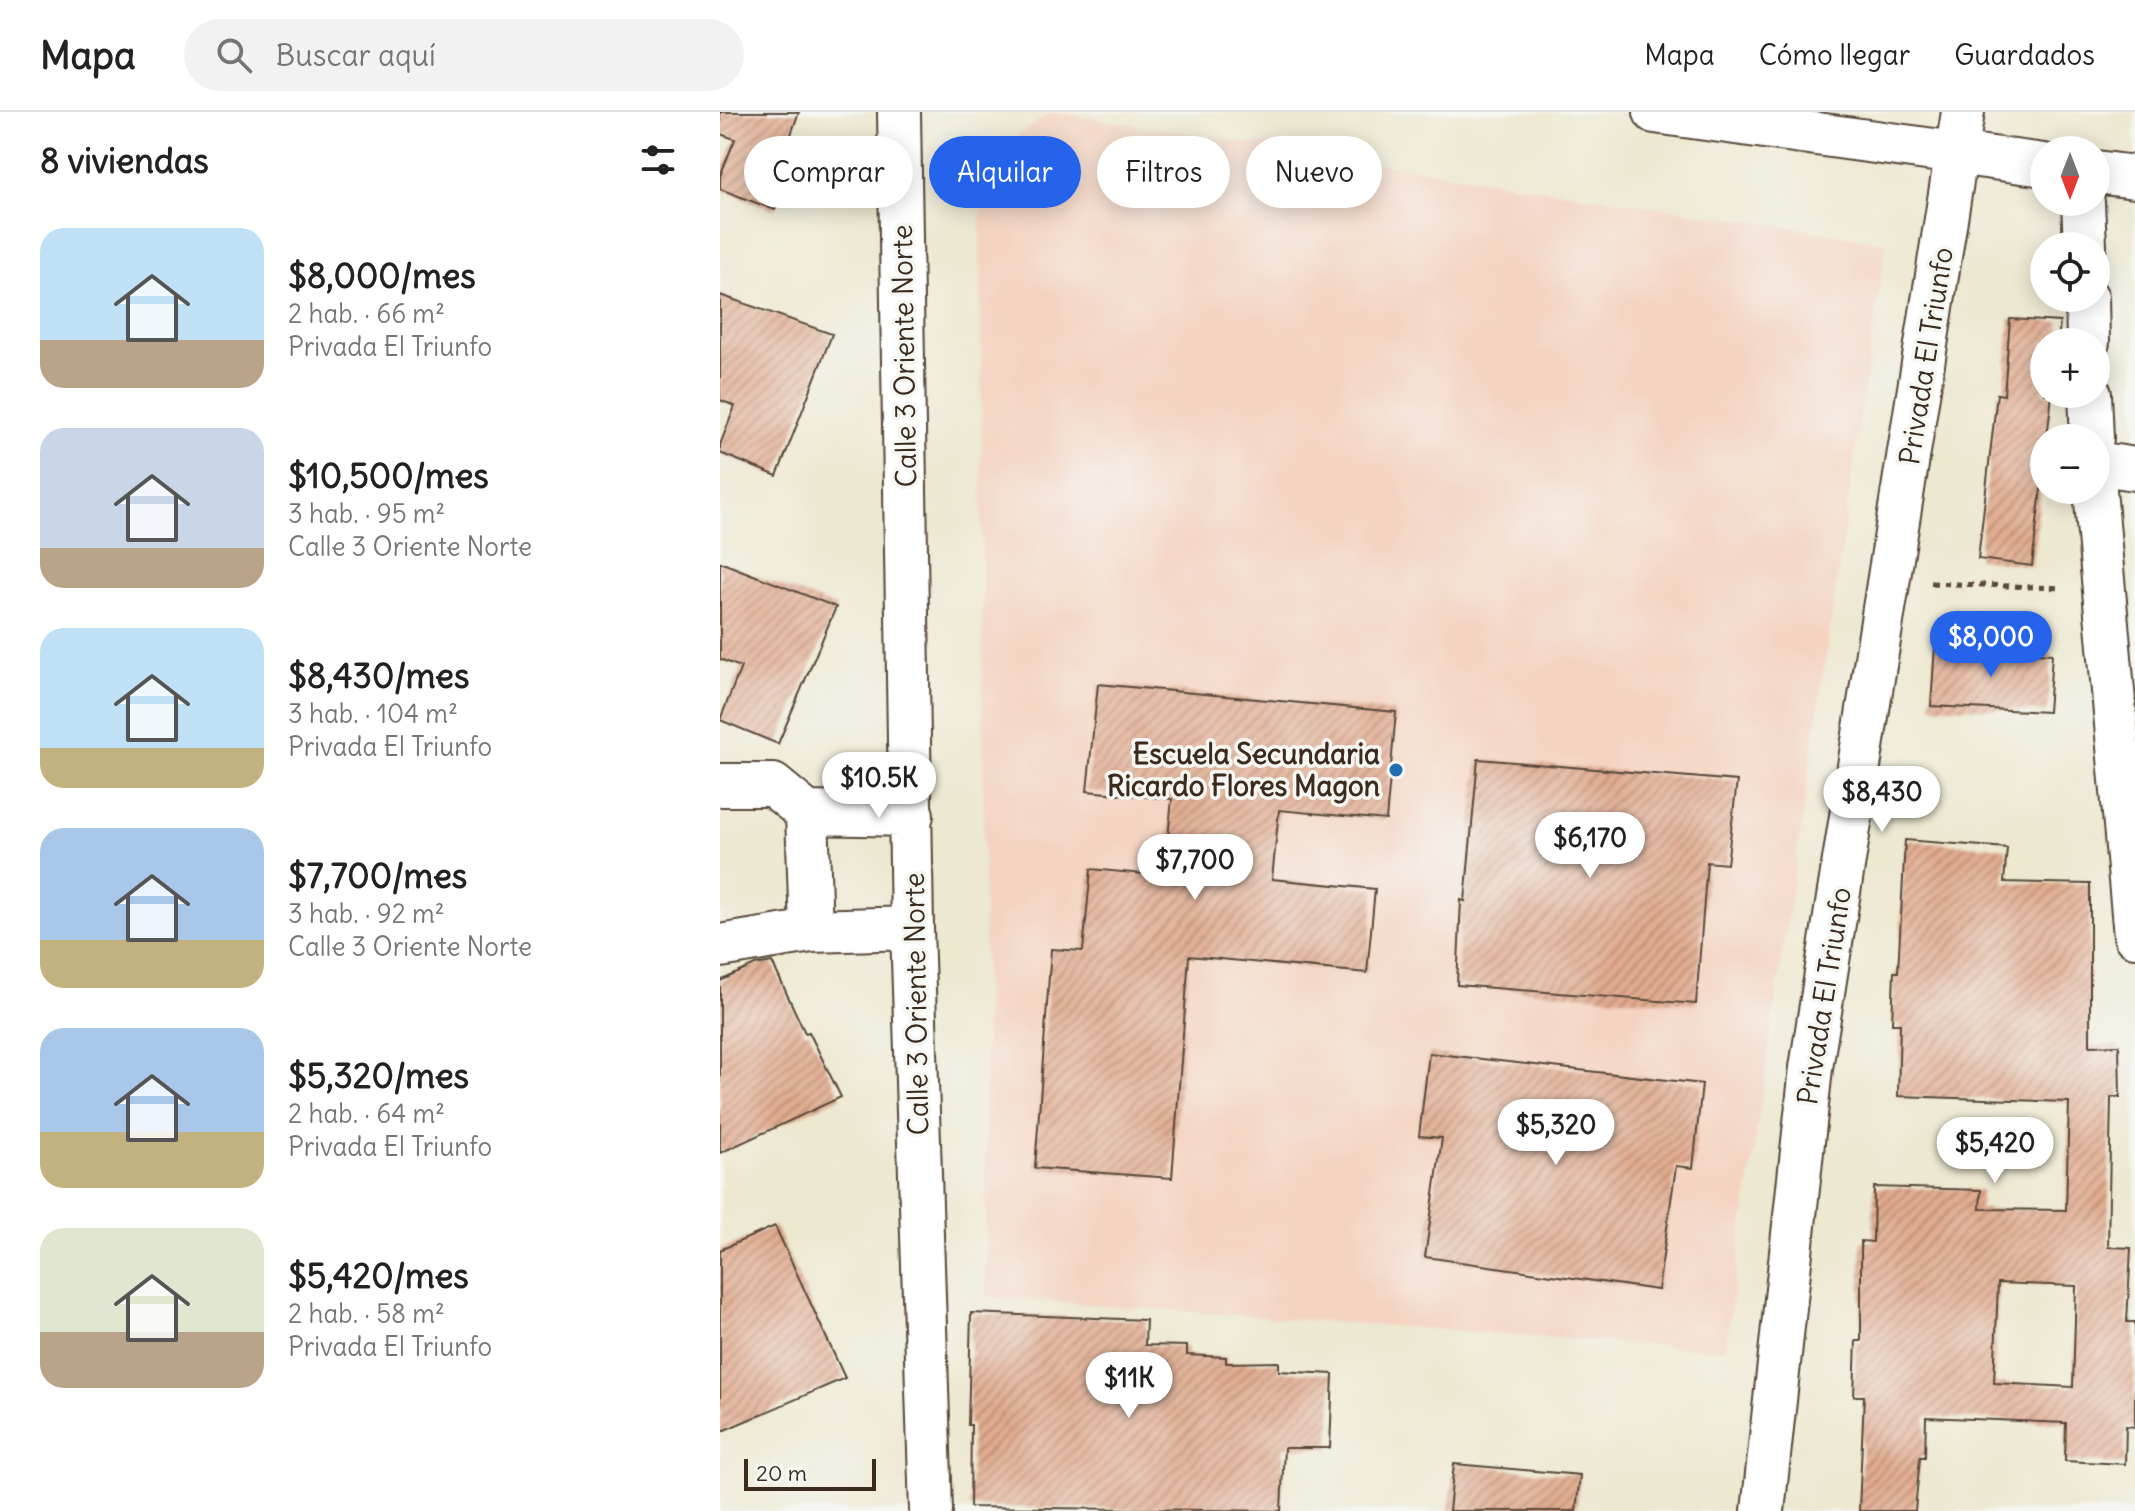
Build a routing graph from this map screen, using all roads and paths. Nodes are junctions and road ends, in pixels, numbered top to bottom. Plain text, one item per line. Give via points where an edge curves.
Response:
1 (1655, 112) edge
2 (907, 117) edge
3 (1960, 132) edge
4 (2030, 160) edge
5 (2110, 174) edge
6 (2135, 177) edge
7 (2110, 465) edge
8 (2135, 469) edge
9 (2096, 504) edge
10 (1890, 581) junction
11 (2104, 589) junction
12 (720, 785) edge
13 (807, 813) junction
14 (912, 815) junction
15 (912, 928) junction
16 (811, 931) junction
17 (2135, 936) edge
18 (720, 946) edge
19 (931, 1511) edge
20 (1763, 1511) edge

1 - 3 street
2 - 14 street, Calle 3 Oriente Norte
3 - 4 street
3 - 10 street, Privada El Triunfo
5 - 6 street
7 - 8 street
9 - 11 street
10 - 11 path
10 - 20 street, Privada El Triunfo via 1811,1068
11 - 17 street
12 - 13 street via 773,785
13 - 14 street
13 - 16 street
14 - 15 street, Calle 3 Oriente Norte
15 - 16 street
15 - 19 street, Calle 3 Oriente Norte
16 - 18 street

